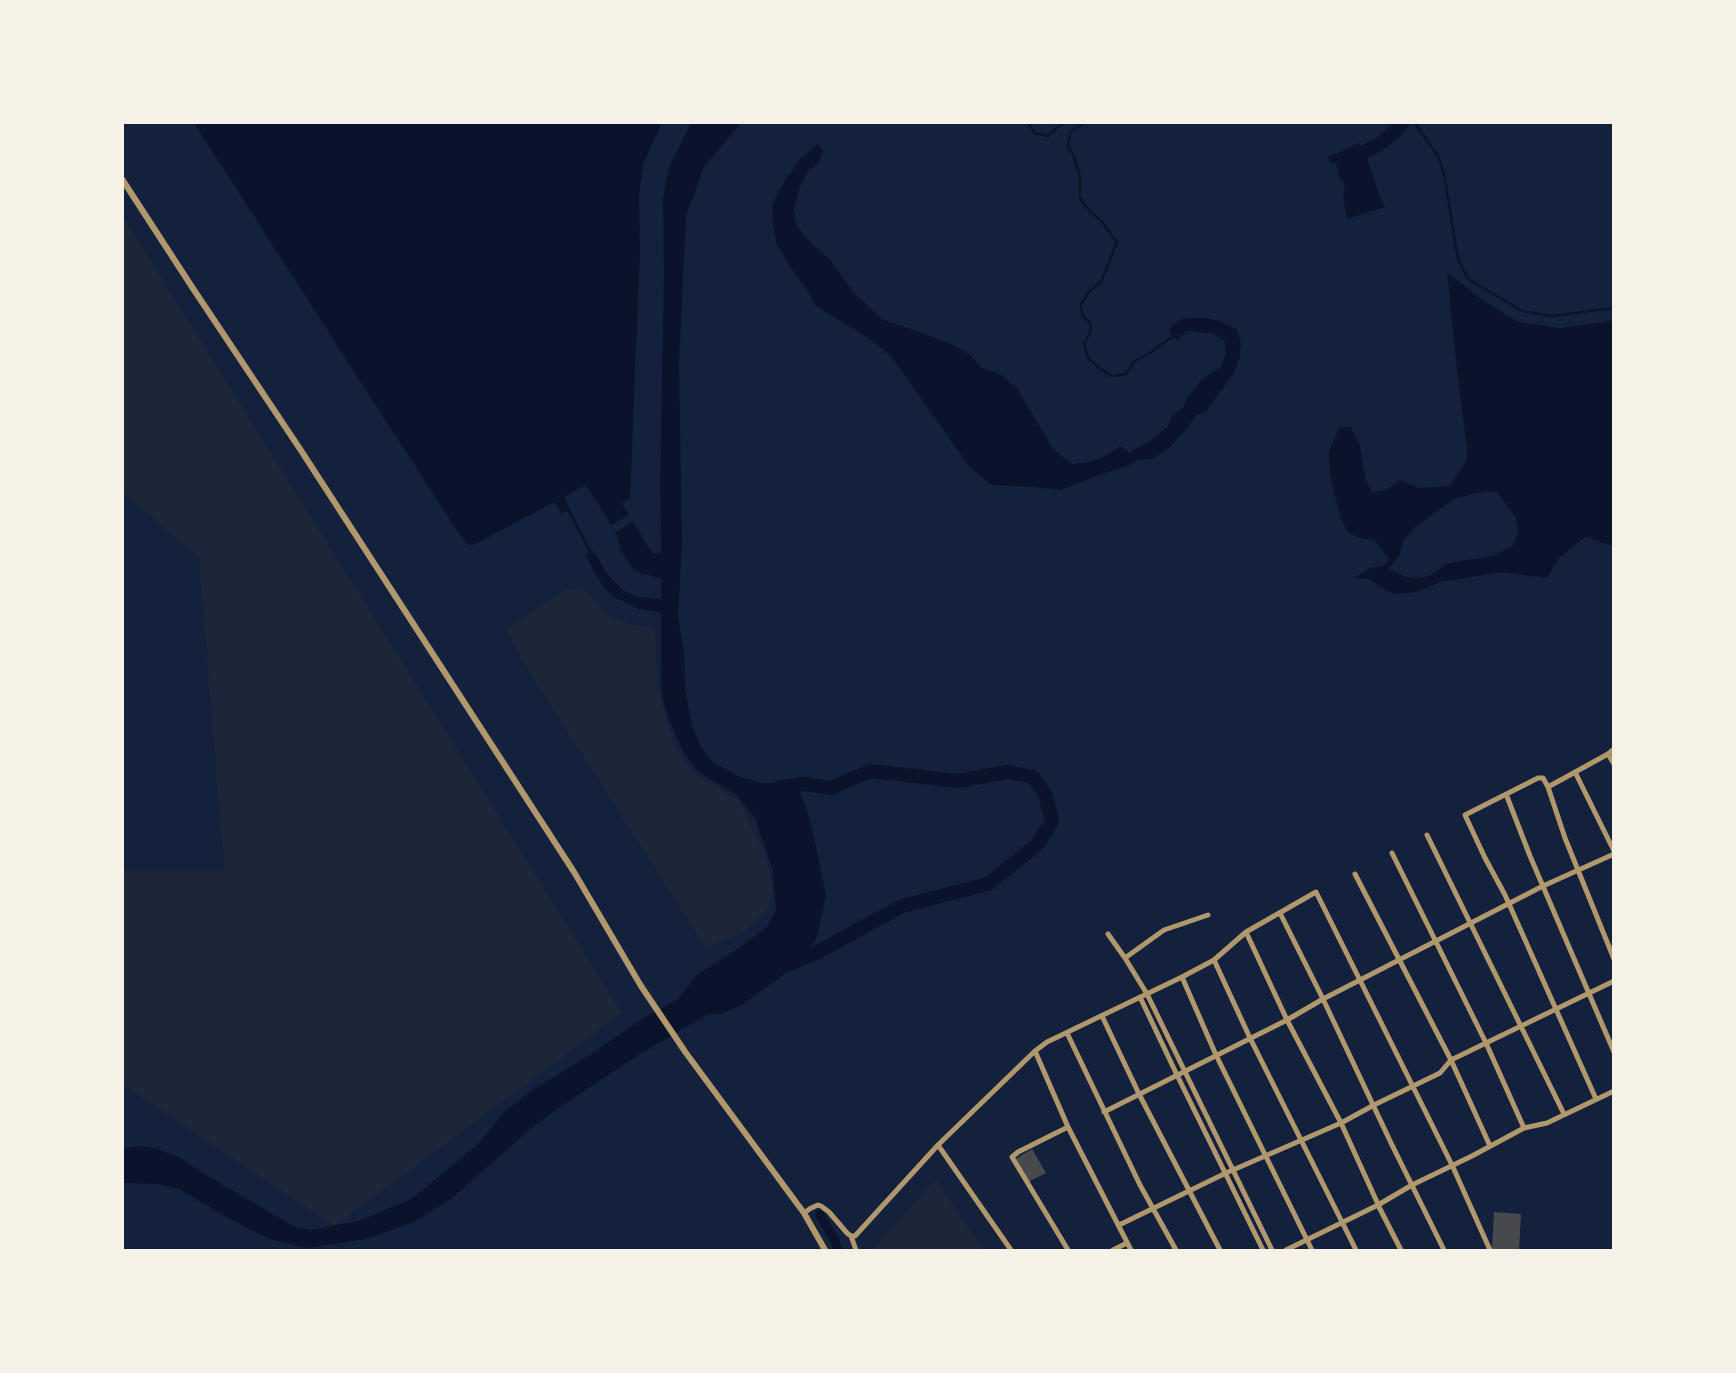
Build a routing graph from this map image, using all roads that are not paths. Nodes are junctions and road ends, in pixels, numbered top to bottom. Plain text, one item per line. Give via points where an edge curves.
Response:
1 (122, 179) edge
2 (1611, 752) edge
3 (1614, 764) edge
4 (1575, 772) junction
5 (1548, 787) junction
6 (1506, 794) junction
7 (1427, 835) dead end
8 (1392, 853) dead end
9 (1614, 853) edge
10 (1578, 871) junction
11 (1354, 874) dead end
12 (1543, 886) junction
13 (1509, 904) junction
14 (1280, 912) junction
15 (1208, 915) dead end
16 (1471, 923) junction
17 (1246, 932) junction
18 (1108, 934) dead end
19 (1436, 941) junction
20 (1125, 958) junction
21 (1614, 959) edge
22 (1214, 960) junction
23 (1400, 960) junction
24 (1182, 977) junction
25 (1360, 980) junction
26 (1614, 981) edge
27 (1588, 993) junction
28 (1147, 994) junction
29 (1140, 997) junction
30 (1323, 999) junction
31 (1556, 1009) junction
32 (1102, 1016) junction
33 (1287, 1020) junction
34 (1521, 1026) junction
35 (1066, 1033) junction
36 (1250, 1038) junction
37 (1486, 1043) junction
38 (1035, 1051) junction
39 (1614, 1052) edge
40 (1216, 1055) junction
41 (1451, 1060) junction
42 (1185, 1070) junction
43 (1177, 1075) junction
44 (1412, 1087) junction
45 (1614, 1090) edge
46 (1139, 1094) junction
47 (1596, 1099) junction
48 (1374, 1105) junction
49 (1104, 1112) junction
50 (1564, 1114) junction
51 (1340, 1123) junction
52 (1068, 1127) junction
53 (1524, 1128) junction
54 (1302, 1140) junction
55 (938, 1145) junction
56 (1490, 1146) junction
57 (1265, 1155) junction
58 (1452, 1166) junction
59 (1233, 1170) junction
60 (1226, 1173) junction
61 (1412, 1185) junction
62 (1190, 1190) junction
63 (1378, 1203) junction
64 (1153, 1207) junction
65 (804, 1213) junction
66 (1342, 1223) junction
67 (1119, 1225) junction
68 (850, 1236) junction
69 (1307, 1240) junction
70 (1127, 1243) junction
71 (825, 1251) edge
72 (856, 1251) edge
73 (1011, 1251) edge
74 (1068, 1251) edge
75 (1113, 1251) edge
76 (1131, 1251) edge
77 (1176, 1251) edge
78 (1220, 1251) edge
79 (1263, 1251) edge
80 (1272, 1251) edge
81 (1286, 1251) edge
82 (1312, 1251) edge
83 (1356, 1251) edge
84 (1401, 1251) edge
85 (1444, 1251) edge
86 (1490, 1251) edge

1 - 65 street via 559,848 641,986
2 - 3 street
2 - 4 street
4 - 5 street
4 - 9 street
5 - 6 street via 1541,777
5 - 10 street
6 - 12 street
6 - 13 street via 1465,815
7 - 16 street
8 - 19 street
9 - 10 street
10 - 12 street
10 - 21 street
11 - 23 street
12 - 13 street
12 - 27 street
13 - 16 street
13 - 31 street
14 - 17 street
14 - 25 street via 1316,892
14 - 30 street
15 - 20 street via 1164,930
16 - 19 street
16 - 34 street
17 - 22 street
17 - 33 street
18 - 20 street
19 - 23 street
19 - 37 street
20 - 28 street
22 - 24 street
22 - 36 street
23 - 25 street
23 - 41 street
24 - 28 street
24 - 40 street
25 - 30 street
25 - 44 street
26 - 27 street
27 - 31 street
27 - 39 street
28 - 29 street
28 - 42 street
29 - 32 street
29 - 43 street
30 - 33 street
30 - 48 street
31 - 34 street
31 - 47 street
32 - 35 street
32 - 46 street
33 - 36 street
33 - 51 street
34 - 37 street
34 - 50 street
35 - 38 street
35 - 49 street
36 - 40 street
36 - 54 street
37 - 41 street
37 - 53 street
38 - 52 street
38 - 55 street
40 - 42 street
40 - 57 street
41 - 44 street via 1440,1073
41 - 56 street
42 - 43 street
42 - 59 street
43 - 46 street
43 - 60 street
44 - 48 street
44 - 58 street
45 - 47 street
46 - 49 street
46 - 62 street
47 - 50 street
48 - 51 street
48 - 61 street
49 - 64 street
50 - 53 street
51 - 54 street
51 - 63 street
52 - 67 street
52 - 74 street via 1012,1157
53 - 56 street
54 - 57 street
54 - 66 street
55 - 68 street via 859,1232
55 - 73 street
56 - 58 street
57 - 59 street
57 - 69 street
58 - 61 street
58 - 86 street
59 - 60 street
59 - 80 street
60 - 62 street
60 - 79 street
61 - 63 street
61 - 85 street
62 - 64 street
62 - 78 street
63 - 66 street
63 - 84 street
64 - 67 street
64 - 77 street
65 - 68 street via 821,1206
65 - 71 street
66 - 69 street
66 - 83 street
67 - 70 street
68 - 72 street
69 - 81 street
69 - 82 street
70 - 75 street
70 - 76 street

